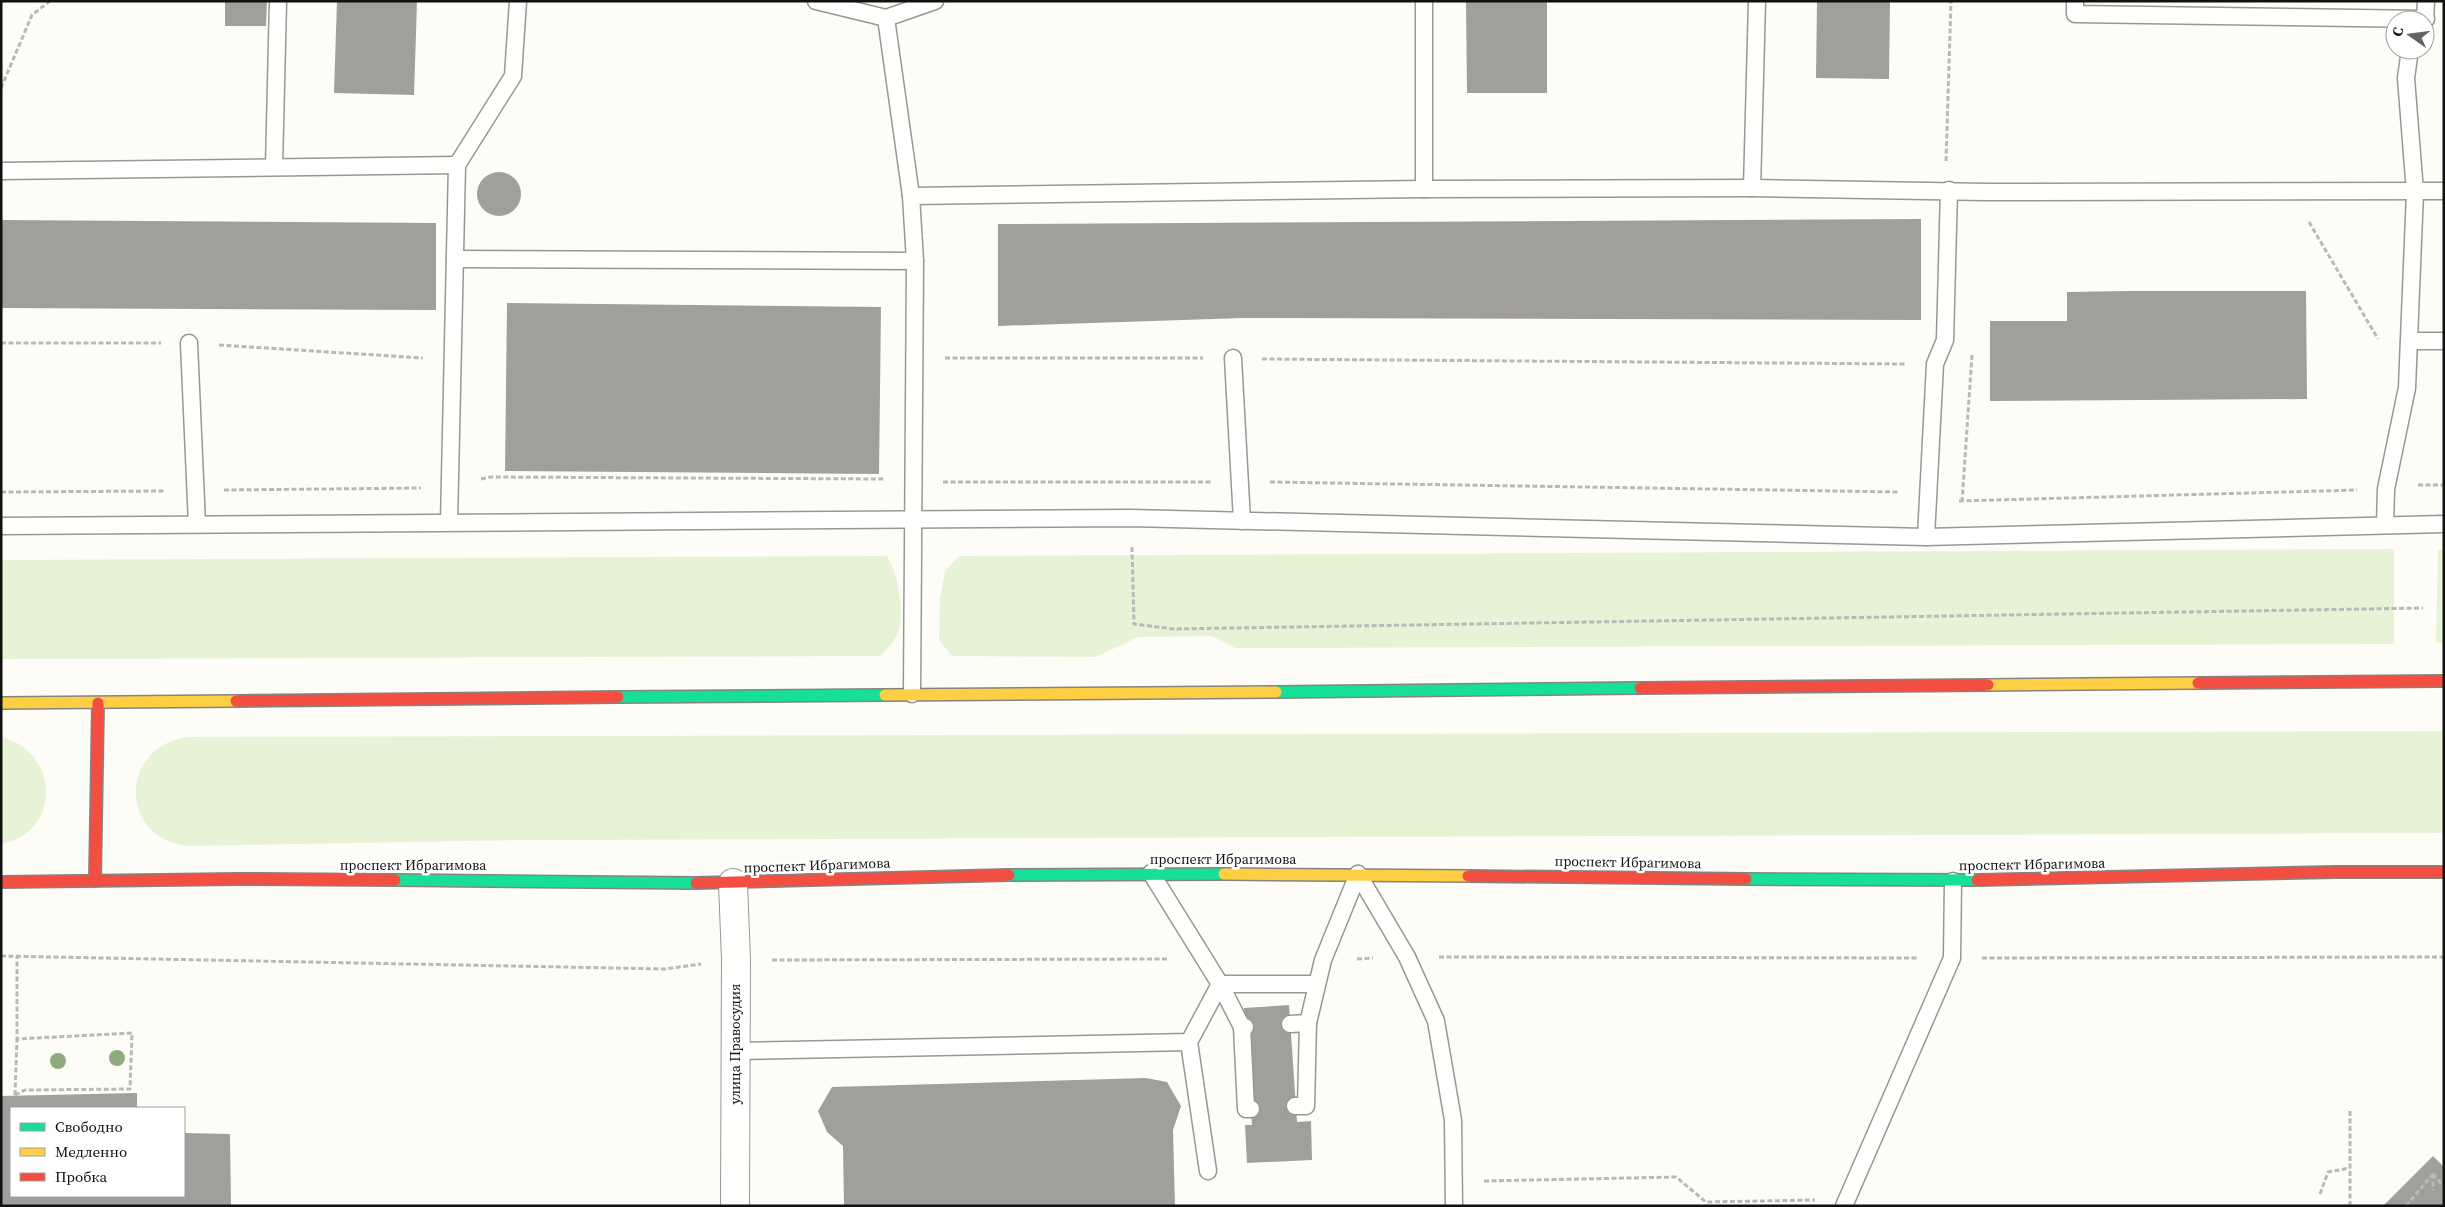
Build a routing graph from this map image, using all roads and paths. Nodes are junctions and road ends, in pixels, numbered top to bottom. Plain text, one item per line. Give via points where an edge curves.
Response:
1 (50, 1) edge
2 (278, 1) edge
3 (518, 1) edge
4 (816, 1) edge
5 (935, 1) edge
6 (1424, 1) edge
7 (1757, 1) edge
8 (1951, 1) edge
9 (2075, 1) edge
10 (886, 18) junction
11 (2385, 18) edge
12 (2409, 60) edge
13 (1, 88) edge
14 (457, 164) junction
15 (274, 167) junction
16 (1, 171) edge
17 (1752, 188) junction
18 (1424, 189) junction
19 (1949, 190) junction
20 (2291, 191) junction
21 (2444, 191) edge
22 (2414, 192) junction
23 (911, 196) junction
24 (455, 259) junction
25 (915, 261) junction
26 (2409, 341) junction
27 (2444, 341) edge
28 (1, 343) edge
29 (189, 343) junction
30 (914, 357) junction
31 (1233, 358) junction
32 (454, 360) junction
33 (1973, 360) dead end
34 (1934, 364) junction
35 (2407, 388) junction
36 (1127, 482) dead end
37 (913, 518) junction
38 (1130, 518) junction
39 (1242, 521) junction
40 (449, 522) junction
41 (197, 524) junction
42 (2444, 524) edge
43 (2385, 525) junction
44 (1, 526) edge
45 (1926, 537) junction
46 (2422, 608) dead end
47 (2444, 681) edge
48 (912, 694) junction
49 (1, 703) edge
50 (98, 703) junction
51 (2444, 872) edge
52 (1151, 873) junction
53 (1358, 874) junction
54 (95, 881) junction
55 (1953, 881) junction
56 (1, 882) edge
57 (733, 883) junction
58 (17, 956) dead end
59 (1220, 984) junction
60 (1316, 984) junction
61 (1308, 1023) junction
62 (1290, 1024) dead end
63 (18, 1039) junction
64 (1189, 1042) junction
65 (735, 1051) junction
66 (1296, 1106) dead end
67 (1251, 1109) dead end
68 (2350, 1109) dead end
69 (2350, 1168) junction
70 (1208, 1171) dead end
71 (2433, 1174) junction
72 (1454, 1181) junction
73 (2444, 1187) edge
74 (2433, 1190) dead end
75 (2320, 1194) dead end
76 (1845, 1203) edge
77 (735, 1206) edge
78 (1454, 1206) edge
79 (2350, 1206) edge
80 (2406, 1206) edge

1 - 13 path via 32,15
2 - 15 lane
3 - 14 lane via 513,76
4 - 10 lane
5 - 10 lane
6 - 18 lane
7 - 17 lane
8 - 19 path via 1946,167
9 - 11 lane via 2075,14
10 - 23 lane
12 - 22 lane via 2406,78
14 - 15 lane
14 - 24 lane
15 - 16 lane
17 - 18 lane
17 - 19 lane
18 - 23 lane
19 - 20 lane
19 - 34 lane via 1945,340
20 - 22 lane
20 - 35 path
21 - 22 lane
22 - 26 lane
23 - 25 lane
24 - 25 lane
24 - 32 lane
25 - 30 lane
26 - 27 lane
26 - 35 lane
28 - 29 path
29 - 32 path
29 - 41 lane
30 - 31 path
30 - 37 lane
31 - 34 path
31 - 39 lane
32 - 40 lane
33 - 34 path
34 - 45 lane
35 - 43 lane via 2386,489
36 - 38 path
37 - 38 lane
37 - 40 lane
37 - 48 lane
38 - 39 lane
38 - 46 path via 1134,624 1174,629
39 - 45 lane
40 - 41 lane
41 - 44 lane
42 - 43 lane
43 - 45 lane
47 - 48 main road
48 - 50 main road
49 - 50 main road
50 - 54 main road
51 - 55 main road, проспект Ибрагимова
52 - 53 main road, проспект Ибрагимова
52 - 57 main road, проспект Ибрагимова
52 - 59 lane
53 - 55 main road, проспект Ибрагимова
53 - 60 lane
53 - 72 lane via 1407,957 1436,1021 1453,1120
54 - 56 main road, проспект Ибрагимова
54 - 57 main road, проспект Ибрагимова
55 - 76 lane via 1952,958
57 - 65 street, улица Правосудия
58 - 63 path
59 - 60 lane
59 - 64 lane
59 - 67 lane via 1244,1027 1246,1109
60 - 61 lane
61 - 62 lane
61 - 66 lane via 1300,1064 1306,1106
63 - 63 path via 16,1095 25,1090 130,1089 132,1033
64 - 65 lane
64 - 70 lane
65 - 77 street, улица Правосудия
68 - 69 path
69 - 75 path via 2328,1172
69 - 79 path
71 - 73 path
71 - 74 path
71 - 80 path
72 - 76 path via 1676,1178 1706,1202
72 - 78 lane

